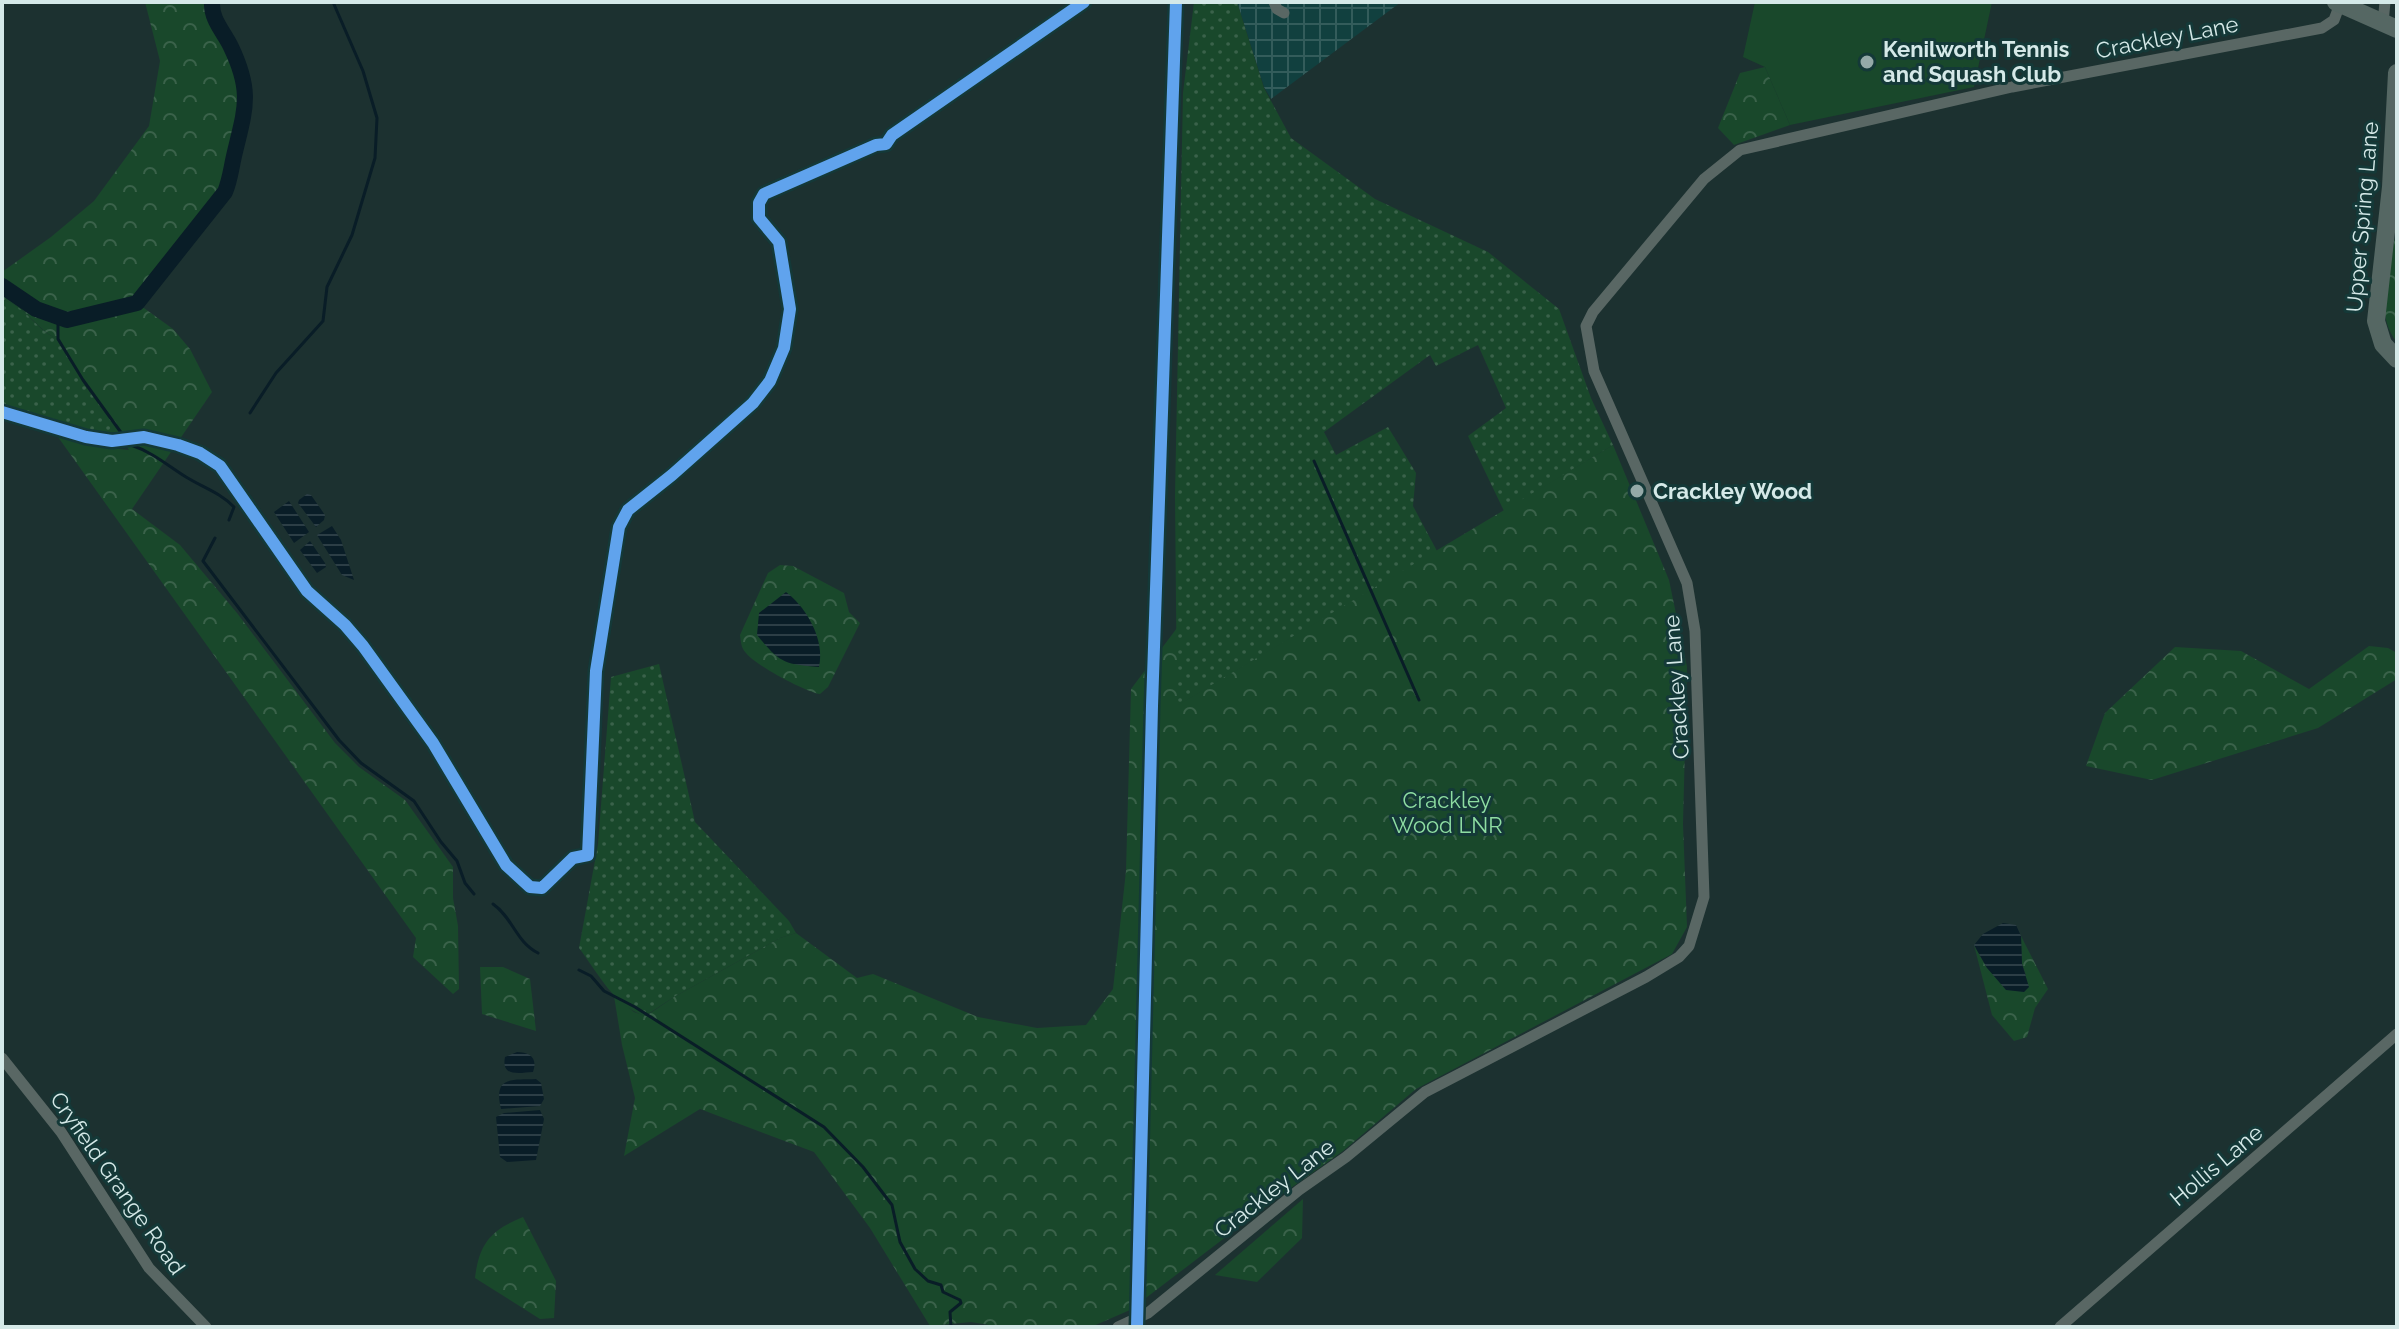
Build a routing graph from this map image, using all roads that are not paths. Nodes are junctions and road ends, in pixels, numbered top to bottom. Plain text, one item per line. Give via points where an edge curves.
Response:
1 (1274, 2) edge
2 (2385, 2) edge
3 (2338, 3) edge
4 (1284, 13) dead end
5 (2390, 26) edge
6 (2397, 73) edge
7 (2397, 359) edge
8 (2397, 1034) edge
9 (2, 1058) edge
10 (206, 1327) edge
11 (1118, 1327) edge
12 (2060, 1327) edge

1 - 4 street
2 - 5 street
3 - 5 main road
3 - 11 street, Crackley Lane via 2334,20 2322,28 2012,87 1740,150 1704,179 1586,326 1594,371 1687,583 1695,631 1704,897 1689,946 1646,977 1425,1092 1148,1313
6 - 7 main road, Upper Spring Lane via 2376,321 2383,344
8 - 12 street, Hollis Lane
9 - 10 street, Cryfield Grange Road via 61,1132 143,1260

